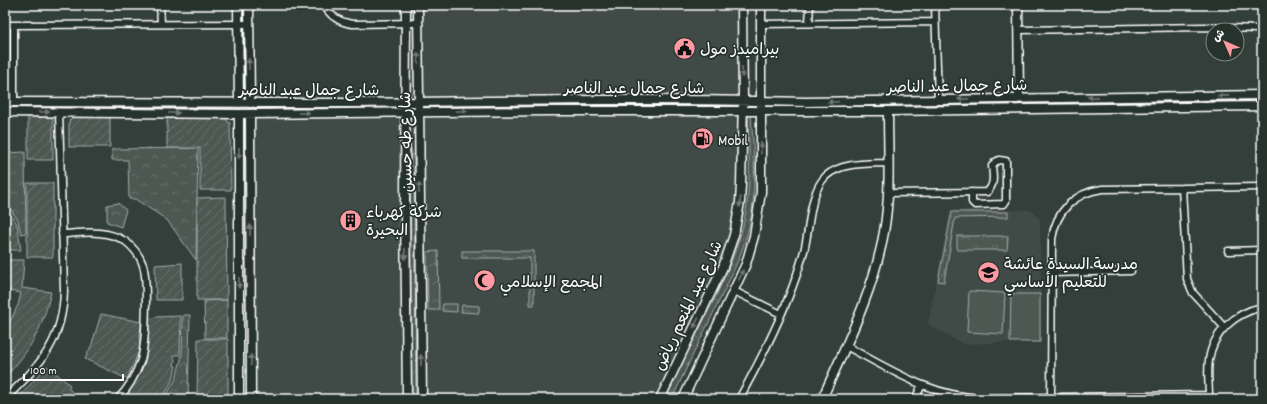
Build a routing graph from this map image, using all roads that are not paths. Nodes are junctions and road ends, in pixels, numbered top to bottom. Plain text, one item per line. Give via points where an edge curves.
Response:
1 (160, 5) edge
2 (238, 5) edge
3 (249, 5) edge
4 (324, 5) edge
5 (406, 5) edge
6 (418, 5) edge
7 (742, 5) edge
8 (761, 5) edge
9 (810, 5) edge
10 (935, 5) edge
11 (1018, 5) edge
12 (936, 22) junction
13 (406, 23) junction
14 (418, 23) junction
15 (809, 23) junction
16 (161, 24) junction
17 (238, 24) junction
18 (249, 24) junction
19 (761, 24) junction
20 (5, 25) edge
21 (14, 25) junction
22 (1262, 26) edge
23 (1019, 30) junction
24 (1262, 95) edge
25 (1019, 98) junction
26 (938, 100) junction
27 (445, 101) junction
28 (743, 101) junction
29 (761, 101) junction
30 (5, 102) edge
31 (14, 102) junction
32 (131, 102) junction
33 (146, 102) junction
34 (405, 102) junction
35 (418, 102) junction
36 (239, 103) junction
37 (250, 103) junction
38 (349, 103) junction
39 (1262, 106) edge
40 (445, 111) junction
41 (742, 111) junction
42 (760, 111) junction
43 (888, 111) junction
44 (5, 112) edge
45 (59, 112) junction
46 (405, 112) junction
47 (419, 112) junction
48 (131, 113) junction
49 (146, 113) junction
50 (349, 113) junction
51 (239, 114) junction
52 (250, 114) junction
53 (888, 163) junction
54 (1262, 187) edge
55 (1182, 188) junction
56 (972, 192) junction
57 (888, 193) junction
58 (62, 234) junction
59 (1262, 250) edge
60 (1228, 251) dead end
61 (1131, 271) dead end
62 (1052, 273) junction
63 (734, 291) junction
64 (1262, 307) edge
65 (782, 314) junction
66 (1224, 327) junction
67 (846, 346) junction
68 (922, 385) junction
69 (1051, 397) junction
70 (1209, 397) edge
71 (5, 398) edge
72 (1000, 398) edge
73 (118, 399) edge
74 (239, 399) edge
75 (251, 399) edge
76 (407, 399) edge
77 (422, 399) edge
78 (660, 399) edge
79 (683, 399) edge
80 (739, 399) edge
81 (822, 399) edge
82 (915, 399) edge

1 - 16 street
2 - 17 main road
3 - 18 main road
4 - 13 street via 331,16 344,23
5 - 13 main road, شارع طه حسين
6 - 14 main road, شارع طه حسين
7 -> 28 main road, شارع عبد المنعم رياض
8 - 19 main road
9 - 15 street
10 - 12 street
11 - 23 main road
12 - 15 street
12 - 26 street
13 - 14 street
13 - 34 main road, شارع طه حسين
35 -> 14 main road, شارع طه حسين
15 - 19 street
16 - 17 street
16 - 21 street
17 - 18 street
17 - 36 main road
37 -> 18 main road
19 - 29 main road
20 - 21 street
21 - 31 street
22 - 23 street
23 - 25 main road
24 -> 25 main road, شارع جمال عبد الناصر
25 -> 26 main road, شارع جمال عبد الناصر
26 -> 29 main road, شارع جمال عبد الناصر
27 - 28 main road, شارع جمال عبد الناصر
27 - 35 main road, شارع جمال عبد الناصر
27 - 40 main road
28 - 29 main road, شارع جمال عبد الناصر
28 - 41 main road, شارع عبد المنعم رياض
29 - 42 main road
30 - 31 main road, شارع جمال عبد الناصر
31 - 32 main road, شارع جمال عبد الناصر
32 - 33 main road, شارع جمال عبد الناصر
32 - 48 main road
33 - 36 main road, شارع جمال عبد الناصر
33 - 49 main road
34 - 35 main road, شارع جمال عبد الناصر
34 - 38 main road, شارع جمال عبد الناصر
34 - 46 main road, شارع طه حسين
35 - 47 main road, شارع طه حسين
36 - 37 main road, شارع جمال عبد الناصر
37 - 38 main road, شارع جمال عبد الناصر
38 - 50 main road
39 - 43 main road, شارع جمال عبد الناصر
40 -> 41 main road, شارع جمال عبد الناصر
40 - 47 main road, شارع جمال عبد الناصر
41 - 42 main road, شارع جمال عبد الناصر
41 -> 78 main road, شارع عبد المنعم رياض via 740,202 734,235 723,267
42 - 43 main road, شارع جمال عبد الناصر
63 -> 42 main road via 746,264 758,222 761,192
43 - 53 main road
44 -> 45 main road, شارع جمال عبد الناصر
45 - 48 main road, شارع جمال عبد الناصر
45 - 58 street
46 - 47 main road, شارع جمال عبد الناصر
46 - 50 main road, شارع جمال عبد الناصر
46 -> 76 main road, شارع طه حسين
77 -> 47 main road, شارع طه حسين
48 - 49 main road, شارع جمال عبد الناصر
49 -> 51 main road, شارع جمال عبد الناصر
52 -> 50 main road, شارع جمال عبد الناصر
51 - 52 main road, شارع جمال عبد الناصر
51 -> 74 main road
75 -> 52 main road
53 - 57 main road
53 - 65 street via 841,168 832,171 819,184 801,263
54 - 55 street
55 - 62 street via 1102,189 1087,192 1073,199 1062,210 1055,224 1052,239
55 - 66 street via 1189,286
56 - 56 street via 987,192 993,183 992,166 999,160 1006,161 1004,204 975,205 972,202
56 - 57 street
57 - 67 main road via 885,231 878,261 865,302
58 - 71 street via 64,300 57,331 49,349 38,364
58 - 73 street via 97,232 115,236 131,246 144,267 146,279 143,350 135,375
59 - 60 street
61 - 62 street
62 - 69 street
63 - 65 street
63 - 79 main road
64 - 66 street via 1242,314
65 - 80 street
66 - 70 street via 1210,354
67 - 68 street
67 - 81 main road
68 - 72 street via 954,396
68 - 82 street
69 - 70 street
69 - 72 street

